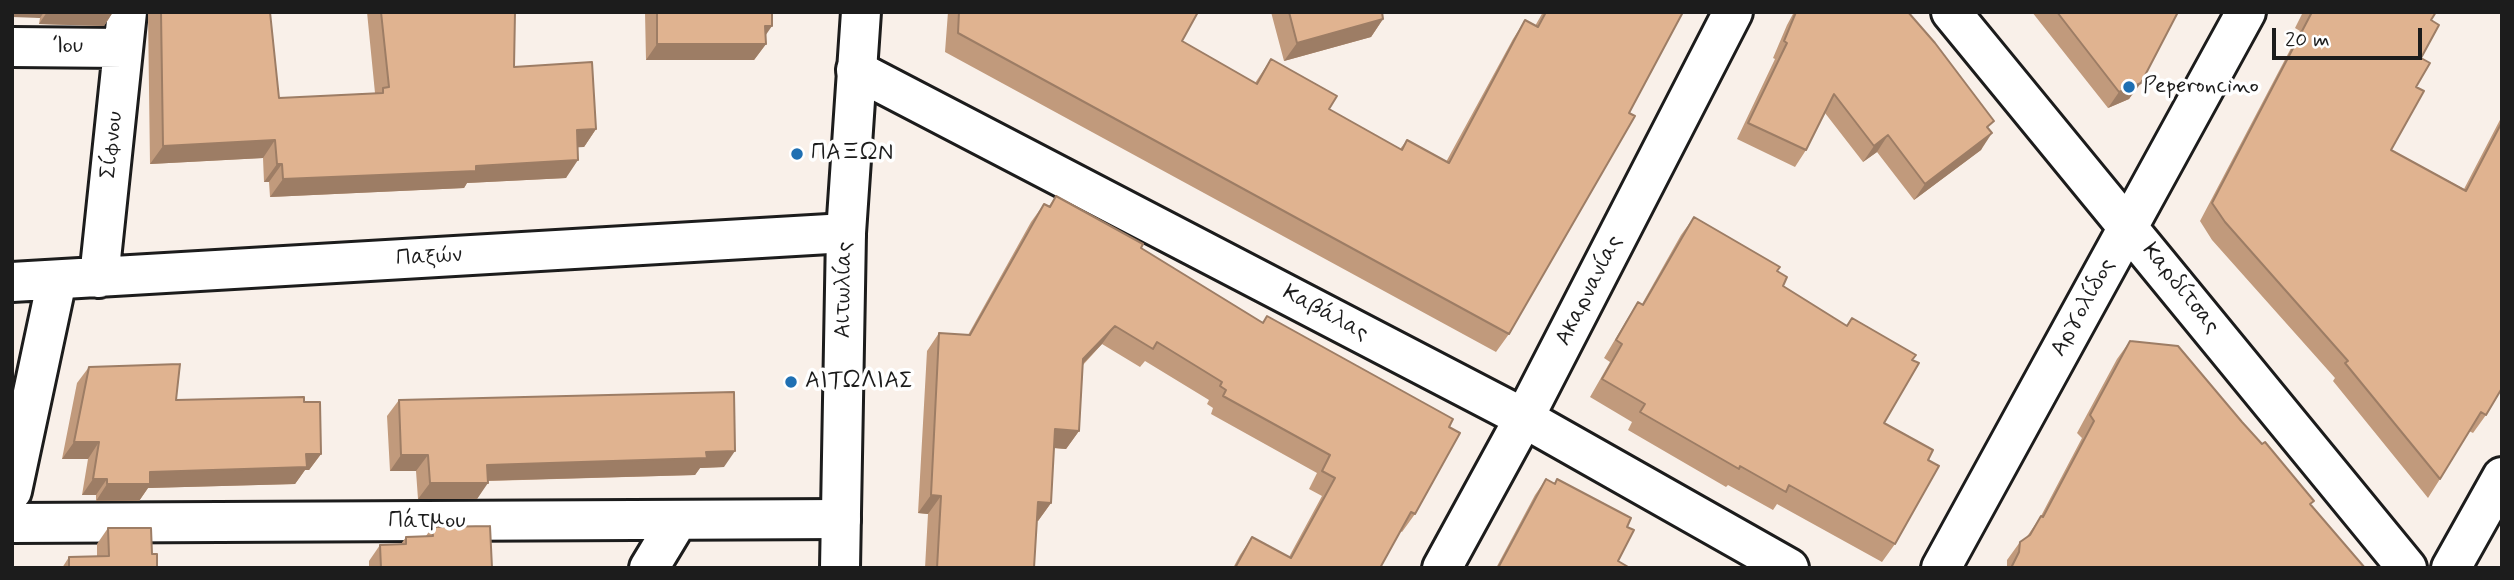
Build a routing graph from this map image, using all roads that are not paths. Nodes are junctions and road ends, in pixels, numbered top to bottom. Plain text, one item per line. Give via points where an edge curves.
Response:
1 (861, 12) edge
2 (1733, 12) edge
3 (1951, 12) edge
4 (2246, 12) edge
5 (125, 30) edge
6 (12, 47) edge
7 (856, 70) junction
8 (2129, 225) junction
9 (846, 233) junction
10 (99, 278) junction
11 (57, 280) junction
12 (12, 282) edge
13 (1524, 418) junction
14 (2502, 477) edge
15 (12, 491) edge
16 (841, 519) junction
17 (678, 520) junction
18 (12, 523) edge
19 (649, 568) edge
20 (840, 568) edge
21 (1442, 568) edge
22 (1789, 568) edge
23 (1941, 568) edge
24 (2407, 568) edge
25 (2451, 568) edge

1 - 7 street, Αιτωλίας
2 - 13 street, Ακαρνανίας
3 - 8 street, Καρδίτσας
4 - 8 street, Αργολίδος
5 - 6 street, Ίου
5 - 10 street, Σίφνου
7 - 9 street, Αιτωλίας
7 - 13 street, Καβάλας
8 - 23 street, Αργολίδος
8 - 24 street, Καρδίτσας
9 - 10 street, Παξών
9 - 16 street, Αιτωλίας
10 - 11 street, Παξών
11 - 12 street, Παξών
11 - 15 street
13 - 21 street, Ακαρνανίας
13 - 22 street, Καβάλας
14 - 25 street
16 - 17 street, Πάτμου
16 - 20 street, Αιτωλίας
17 - 18 street, Πάτμου
17 - 19 street

